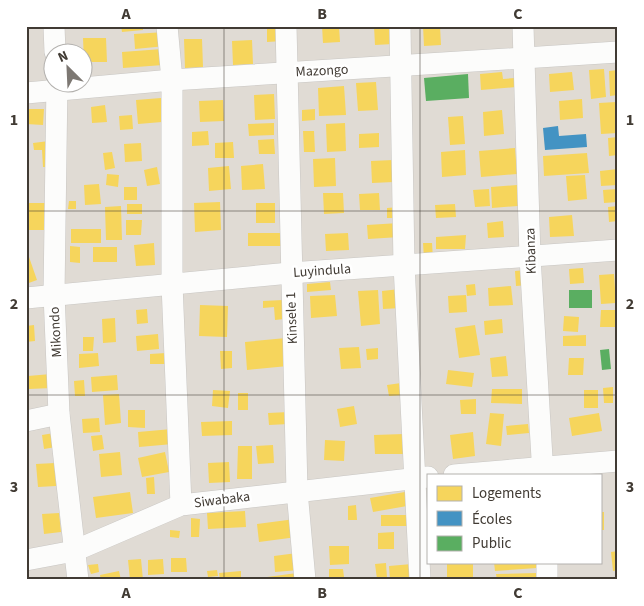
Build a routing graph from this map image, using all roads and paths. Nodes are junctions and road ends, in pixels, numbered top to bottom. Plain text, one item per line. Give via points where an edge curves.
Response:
1 (54, 26) edge
2 (167, 26) edge
3 (286, 26) edge
4 (400, 26) edge
5 (523, 26) edge
6 (55, 42) edge
7 (618, 52) edge
8 (525, 59) junction
9 (402, 66) junction
10 (288, 73) junction
11 (172, 80) junction
12 (92, 85) edge
13 (42, 90) edge
14 (57, 92) edge
15 (26, 93) edge
16 (618, 250) edge
17 (530, 257) junction
18 (404, 265) junction
19 (290, 273) junction
20 (172, 284) junction
21 (54, 294) junction
22 (26, 298) edge
23 (59, 414) junction
24 (26, 422) edge
25 (618, 461) edge
26 (543, 471) edge
27 (476, 474) edge
28 (421, 478) edge
29 (297, 491) junction
30 (181, 506) junction
31 (74, 551) junction
32 (26, 560) edge
33 (547, 564) edge
34 (78, 580) edge
35 (305, 580) edge
36 (420, 580) edge
37 (548, 580) edge

1 - 6 street
2 - 11 street
3 - 10 street, Kinsele 1
4 - 9 street
5 - 8 street, Kibanza
7 - 8 street, Mazongo
8 - 9 street, Mazongo
8 - 17 street, Kibanza
9 - 10 street, Mazongo
9 - 18 street
10 - 11 street, Mazongo
10 - 19 street, Kinsele 1
11 - 12 street, Mazongo
11 - 20 street
13 - 15 street, Mazongo
14 - 21 street, Mikondo
16 - 17 street, Luyindula
17 - 18 street, Luyindula
17 - 26 street, Kibanza
18 - 19 street, Luyindula
18 - 28 street
19 - 20 street, Luyindula
19 - 29 street, Kinsele 1
20 - 21 street, Luyindula
20 - 30 street
21 - 22 street, Luyindula
21 - 23 street, Mikondo
23 - 24 street
23 - 31 street, Mikondo
25 - 26 street
26 - 27 street
28 - 29 street, Siwabaka
28 - 36 street
29 - 30 street, Siwabaka
29 - 35 street, Kinsele 1
30 - 31 street, Siwabaka
31 - 32 street, Siwabaka
31 - 34 street, Mikondo
33 - 37 street

